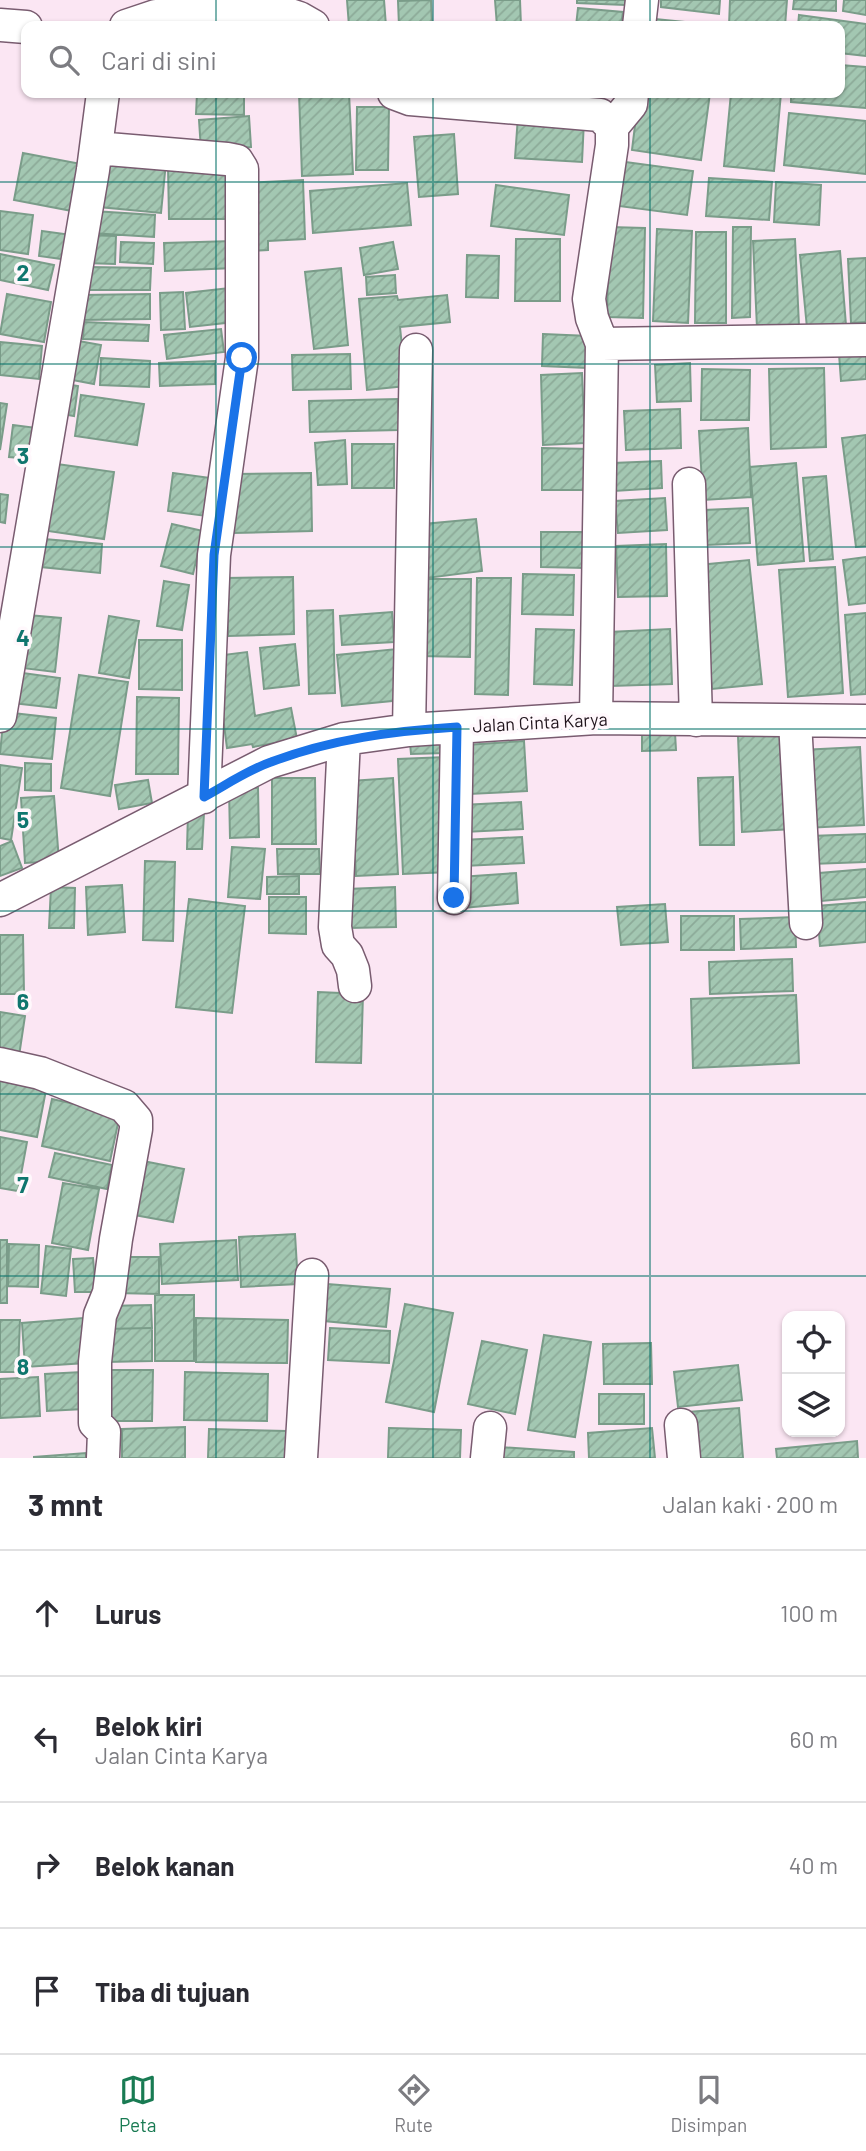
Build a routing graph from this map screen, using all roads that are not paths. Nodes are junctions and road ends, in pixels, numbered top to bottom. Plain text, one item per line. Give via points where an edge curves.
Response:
1 (642, 0) edge
2 (141, 21) edge
3 (304, 21) edge
4 (640, 21) edge
5 (0, 25) edge
6 (21, 27) edge
7 (102, 98) edge
8 (407, 98) edge
9 (632, 98) edge
10 (612, 127) junction
11 (96, 148) junction
12 (866, 340) edge
13 (602, 344) junction
14 (416, 350) dead end
15 (689, 484) dead end
16 (0, 716) edge
17 (596, 718) junction
18 (696, 720) junction
19 (795, 721) junction
20 (866, 721) edge
21 (457, 727) junction
22 (409, 730) junction
23 (344, 739) junction
24 (204, 797) junction
25 (454, 898) dead end
26 (0, 900) edge
27 (806, 923) dead end
28 (355, 986) dead end
29 (0, 1064) edge
30 (312, 1275) dead end
31 (681, 1425) dead end
32 (103, 1458) edge
33 (301, 1458) edge
34 (684, 1458) edge

1 - 4 street
2 - 3 street via 156,16 284,13
5 - 6 street
7 - 11 street
8 - 10 street via 600,115
9 - 10 street
10 - 13 street via 589,299
11 - 16 street
11 - 24 street via 227,159 237,161 242,169 242,358 214,555
12 - 13 street
13 - 17 street
14 - 22 street
15 - 18 street
17 - 18 street, Jalan Cinta Karya
17 - 21 street, Jalan Cinta Karya
18 - 19 street, Jalan Cinta Karya
19 - 20 street, Jalan Cinta Karya
19 - 27 street
21 - 22 street, Jalan Cinta Karya
21 - 25 street
22 - 23 street, Jalan Cinta Karya
23 - 24 street, Jalan Cinta Karya via 269,762
23 - 28 street via 335,927
24 - 26 street, Jalan Cinta Karya
29 - 32 street via 40,1073 124,1106 136,1120 95,1362 95,1423 103,1432
30 - 33 street
31 - 34 street

